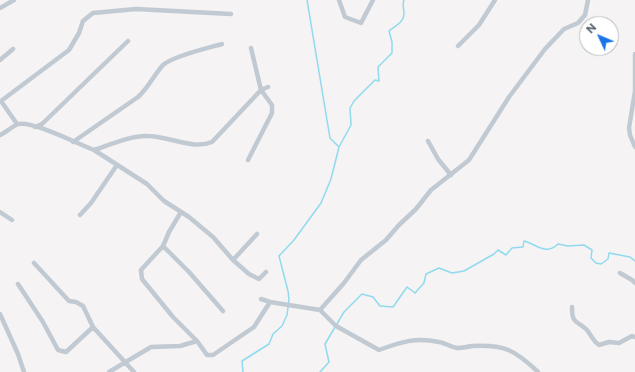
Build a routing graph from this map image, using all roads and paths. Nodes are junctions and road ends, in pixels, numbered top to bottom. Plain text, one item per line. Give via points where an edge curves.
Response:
1 (14, 0) edge
2 (339, 0) edge
3 (373, 0) edge
4 (495, 0) edge
5 (588, 0) edge
6 (0, 8) edge
7 (231, 14) dead end
8 (128, 41) dead end
9 (222, 44) dead end
10 (458, 46) dead end
11 (251, 48) dead end
12 (13, 49) dead end
13 (635, 54) edge
14 (0, 60) edge
15 (268, 87) dead end
16 (261, 90) junction
17 (0, 100) edge
18 (17, 124) junction
19 (35, 127) junction
20 (0, 135) edge
21 (428, 141) dead end
22 (73, 142) junction
23 (635, 147) edge
24 (94, 150) junction
25 (248, 160) dead end
26 (117, 165) junction
27 (451, 175) junction
28 (0, 212) edge
29 (181, 212) junction
30 (80, 215) dead end
31 (12, 220) dead end
32 (257, 234) dead end
33 (163, 246) junction
34 (233, 260) junction
35 (34, 263) dead end
36 (266, 272) dead end
37 (620, 272) dead end
38 (635, 283) edge
39 (18, 284) dead end
40 (261, 300) dead end
41 (270, 302) junction
42 (572, 307) dead end
43 (320, 310) junction
44 (224, 311) dead end
45 (0, 314) edge
46 (94, 327) junction
47 (635, 337) edge
48 (197, 341) junction
49 (126, 362) junction
50 (24, 372) edge
51 (109, 372) edge
52 (134, 372) edge
53 (538, 372) edge

1 - 6 street
2 - 3 street via 345,17 361,22
4 - 10 street via 479,25
5 - 27 street via 585,15 578,23 564,29 545,48 509,97 469,160
7 - 17 street via 136,9 93,13 83,21 69,50
8 - 19 street via 42,124
9 - 22 street via 171,60 138,97
11 - 16 street
12 - 14 street
13 - 23 street via 635,91 629,128
15 - 16 street
16 - 24 street via 212,142 205,145 141,136
16 - 25 street via 272,105 272,113
17 - 18 street
18 - 19 street
18 - 20 street
19 - 22 street via 65,136
21 - 27 street
22 - 24 street
24 - 26 street
26 - 29 street via 147,184 164,201
26 - 30 street
27 - 43 street via 430,190 416,209 386,240 361,260 344,284
28 - 31 street
29 - 33 street
29 - 34 street via 213,237
32 - 34 street
33 - 44 street
33 - 48 street via 141,270 142,278 173,317
34 - 36 street via 259,279
35 - 46 street via 69,301 83,306
37 - 38 street
39 - 46 street via 58,350 66,352
40 - 41 street
41 - 43 street
41 - 48 street via 254,327 213,355 207,355
42 - 47 street via 572,316 599,345 619,343
43 - 53 street via 336,326 379,350 404,341 421,340 458,348 504,348 525,360
45 - 50 street
46 - 49 street
48 - 49 street via 180,346 151,347
49 - 51 street
49 - 52 street

